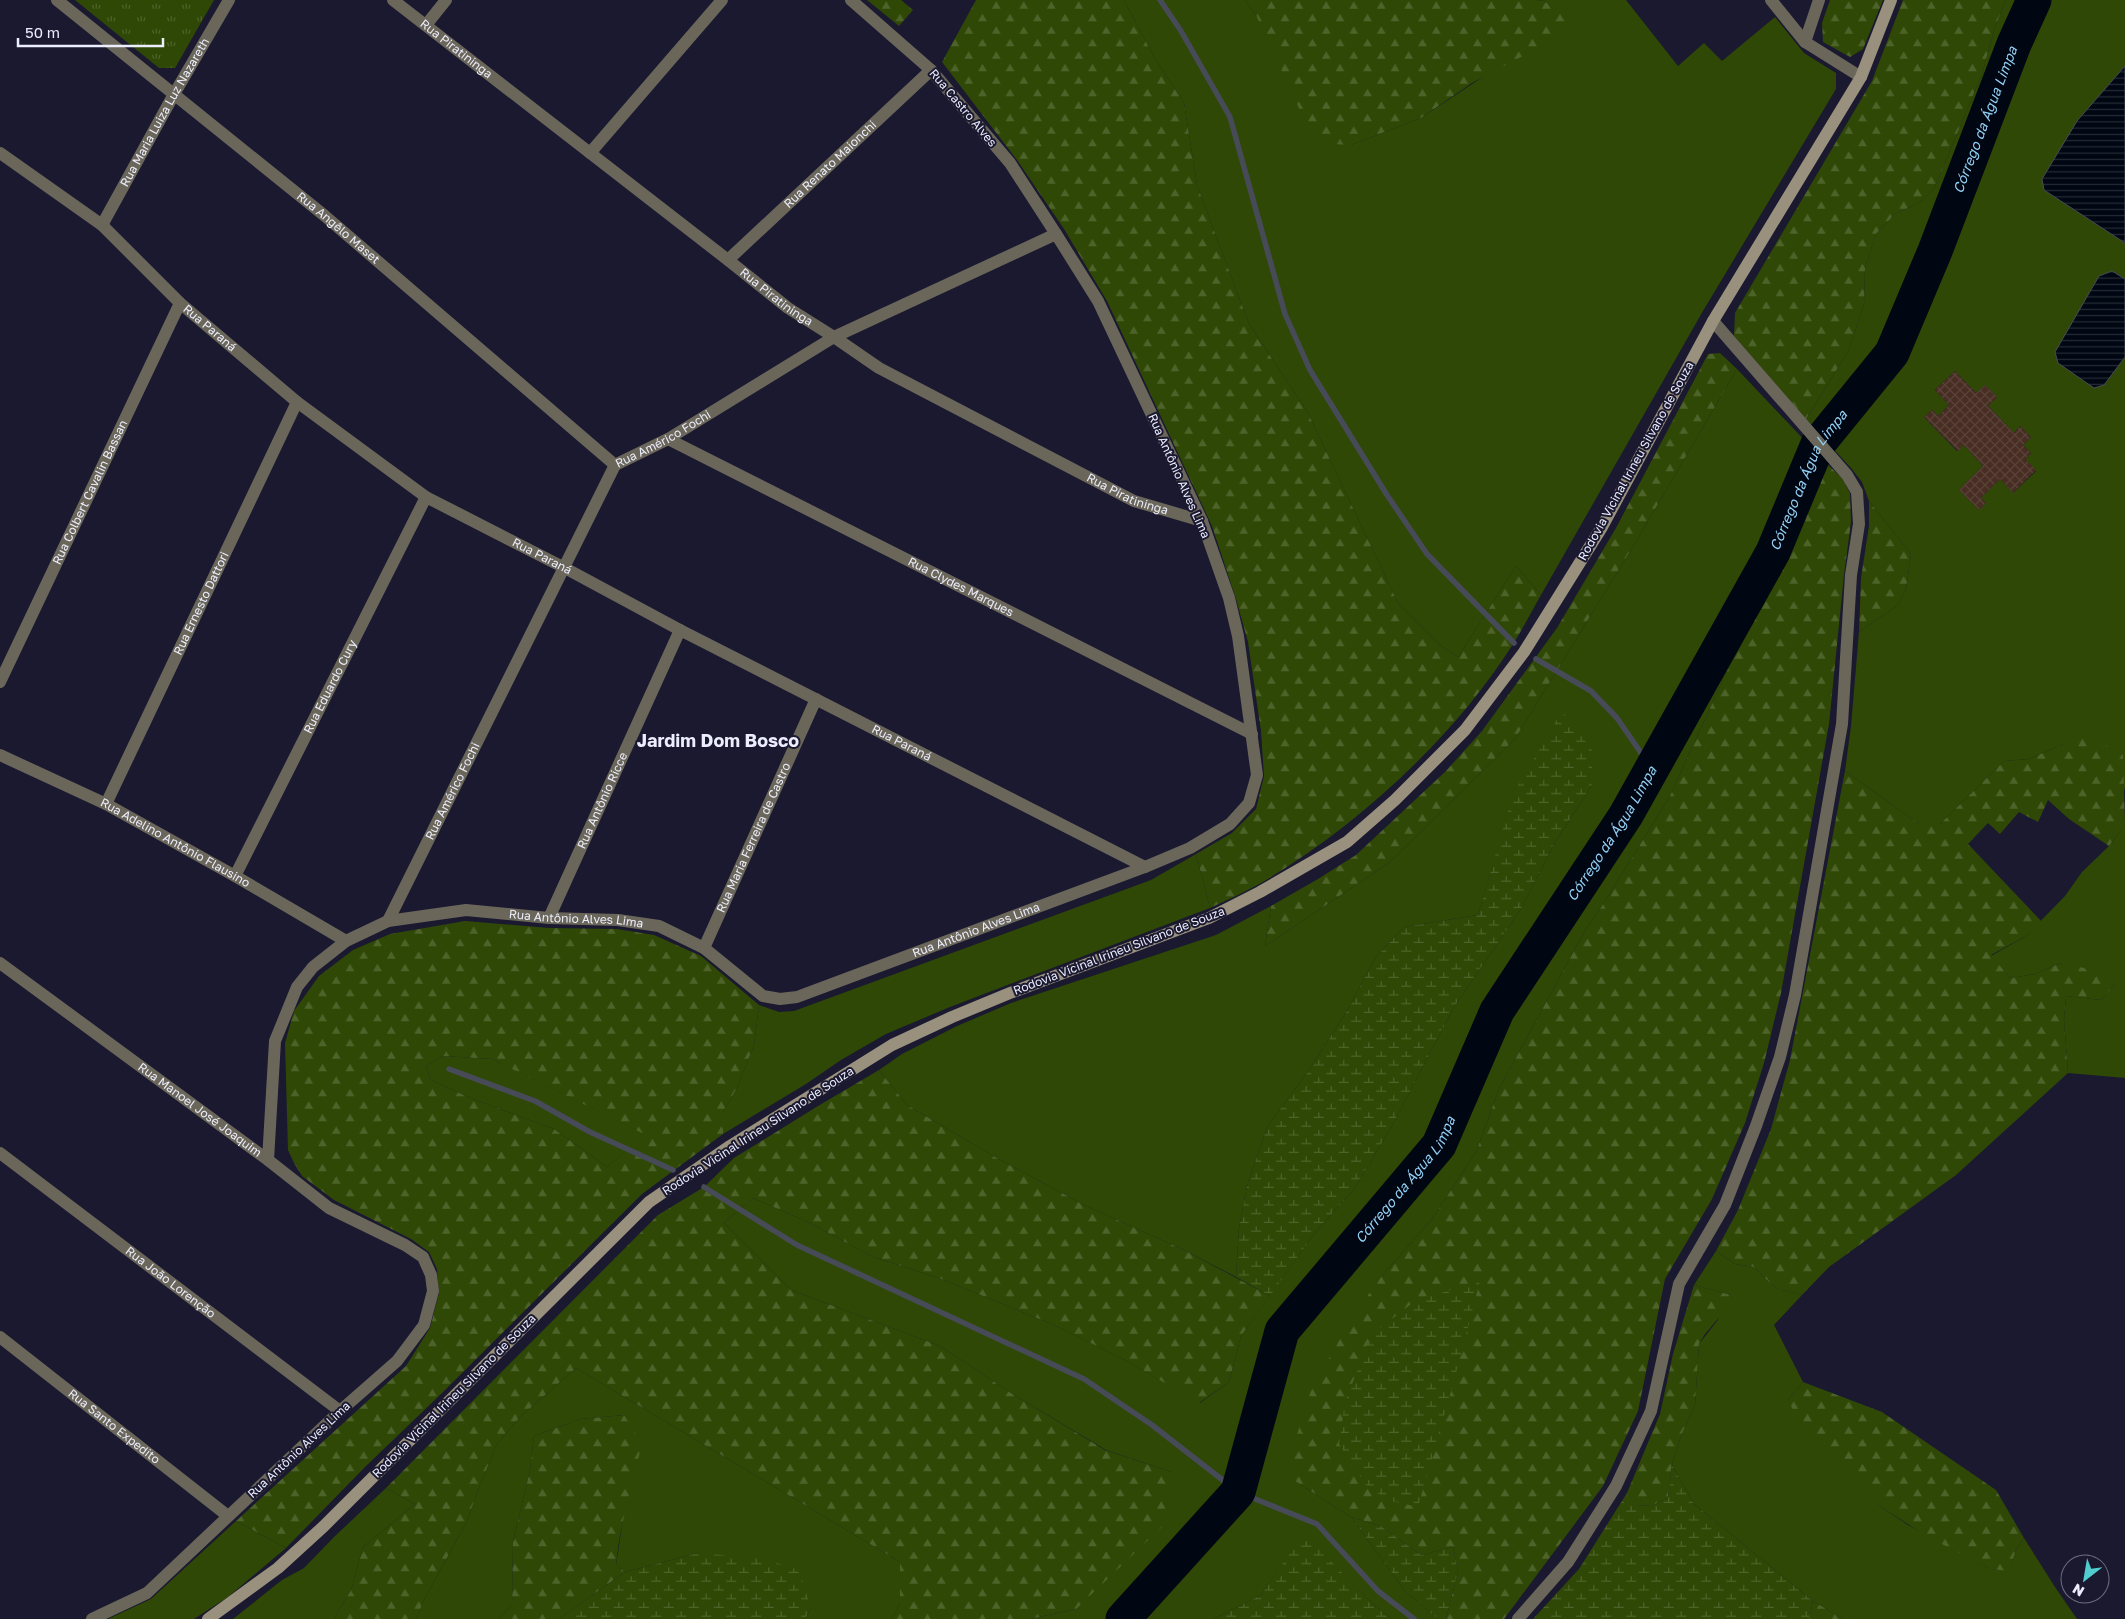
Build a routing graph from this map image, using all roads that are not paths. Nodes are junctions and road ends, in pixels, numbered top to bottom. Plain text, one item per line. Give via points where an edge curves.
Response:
1 (57, 0) edge
2 (229, 0) edge
3 (393, 0) edge
4 (446, 0) edge
5 (722, 0) edge
6 (851, 0) edge
7 (1771, 0) edge
8 (1819, 0) edge
9 (1891, 0) edge
10 (426, 25) junction
11 (1806, 42) junction
12 (931, 70) junction
13 (1861, 77) junction
14 (173, 96) junction
15 (0, 153) edge
16 (590, 153) junction
17 (102, 225) junction
18 (1056, 234) junction
19 (728, 260) junction
20 (180, 303) junction
21 (1713, 321) junction
22 (834, 337) junction
23 (297, 402) junction
24 (668, 439) junction
25 (615, 465) junction
26 (426, 497) junction
27 (1202, 521) junction
28 (563, 567) junction
29 (680, 630) junction
30 (0, 682) edge
31 (816, 698) junction
32 (1252, 734) junction
33 (0, 755) edge
34 (106, 804) junction
35 (1145, 867) junction
36 (235, 876) junction
37 (549, 918) junction
38 (388, 921) junction
39 (346, 941) junction
40 (704, 948) junction
41 (0, 963) edge
42 (0, 1153) edge
43 (268, 1160) junction
44 (405, 1245) joint
45 (0, 1337) edge
46 (340, 1411) junction
47 (228, 1516) junction
48 (92, 1619) edge
49 (208, 1619) edge
50 (1518, 1619) edge

1 - 14 street, Rua Angêlo Maset
2 - 14 street, Rua Maria Luiza Luz Nazareth
3 - 10 street, Rua Piratininga
4 - 10 street
5 - 16 street
6 - 12 street, Rua Castro Alves
7 - 11 street
8 - 11 street
9 - 13 main road, Rodovia Vicinal Irineu Silvano de Souza
10 - 16 street, Rua Piratininga
11 - 13 street
12 - 18 street, Rua Castro Alves via 1010,163
12 - 19 street, Rua Renato Maionchi
13 - 21 main road, Rodovia Vicinal Irineu Silvano de Souza
14 - 17 street, Rua Maria Luiza Luz Nazareth
14 - 25 street, Rua Angêlo Maset via 325,216
15 - 17 street, Rua Paraná
16 - 19 street, Rua Piratininga
17 - 20 street, Rua Paraná
18 - 22 street, Rua Américo Fochi
18 - 27 street, Rua Antônio Alves Lima via 1098,301
19 - 22 street, Rua Piratininga via 788,308
20 - 23 street, Rua Paraná
20 - 30 street, Rua Colbert Cavalin Bassan
21 - 49 main road, Rodovia Vicinal Irineu Silvano de Souza via 1602,527 1524,652 1465,730 1395,800 1347,842 1209,918 1010,993 892,1045 738,1141 648,1202 294,1553
21 - 50 street via 1847,475 1857,492 1859,524 1851,575 1842,724 1795,995 1780,1058 1756,1126 1725,1205 1679,1284 1651,1411 1616,1486 1568,1562
22 - 24 street, Rua Américo Fochi
22 - 27 street, Rua Piratininga via 879,368 1134,502
23 - 26 street, Rua Paraná
23 - 34 street, Rua Ernesto Dattori
24 - 25 street, Rua Américo Fochi
24 - 32 street, Rua Clydes Marques
25 - 28 street, Rua Américo Fochi
26 - 28 street, Rua Paraná
26 - 36 street, Rua Eduardo Cury
27 - 32 street, Rua Antônio Alves Lima via 1229,598 1238,636
28 - 29 street, Rua Paraná
28 - 38 street, Rua Américo Fochi
29 - 31 street, Rua Paraná
29 - 37 street, Rua Antônio Ricce
31 - 35 street, Rua Paraná
31 - 40 street, Rua Maria Ferreira de Castro
32 - 35 street, Rua Antônio Alves Lima via 1257,775 1250,804 1230,824 1190,848
33 - 34 street, Rua Adelino Antônio Flausino
34 - 36 street, Rua Adelino Antônio Flausino
35 - 40 street, Rua Antônio Alves Lima via 797,997 763,996
36 - 39 street, Rua Adelino Antônio Flausino
37 - 38 street, Rua Antônio Alves Lima via 466,910
37 - 40 street, Rua Antônio Alves Lima via 618,920 659,926
38 - 39 street, Rua Antônio Alves Lima
39 - 43 street, Rua Antônio Alves Lima via 313,967 297,987 274,1041
41 - 43 street, Rua Manoel José Joaquim
42 - 46 street, Rua João Lorenção
43 - 44 street, Rua Manoel José Joaquim via 329,1208
44 - 46 street, Rua Antônio Alves Lima via 423,1257 431,1275 433,1292 424,1325 396,1361
45 - 47 street, Rua Santo Expedito
46 - 47 street, Rua Antônio Alves Lima
47 - 48 street, Rua Antônio Alves Lima via 147,1593

